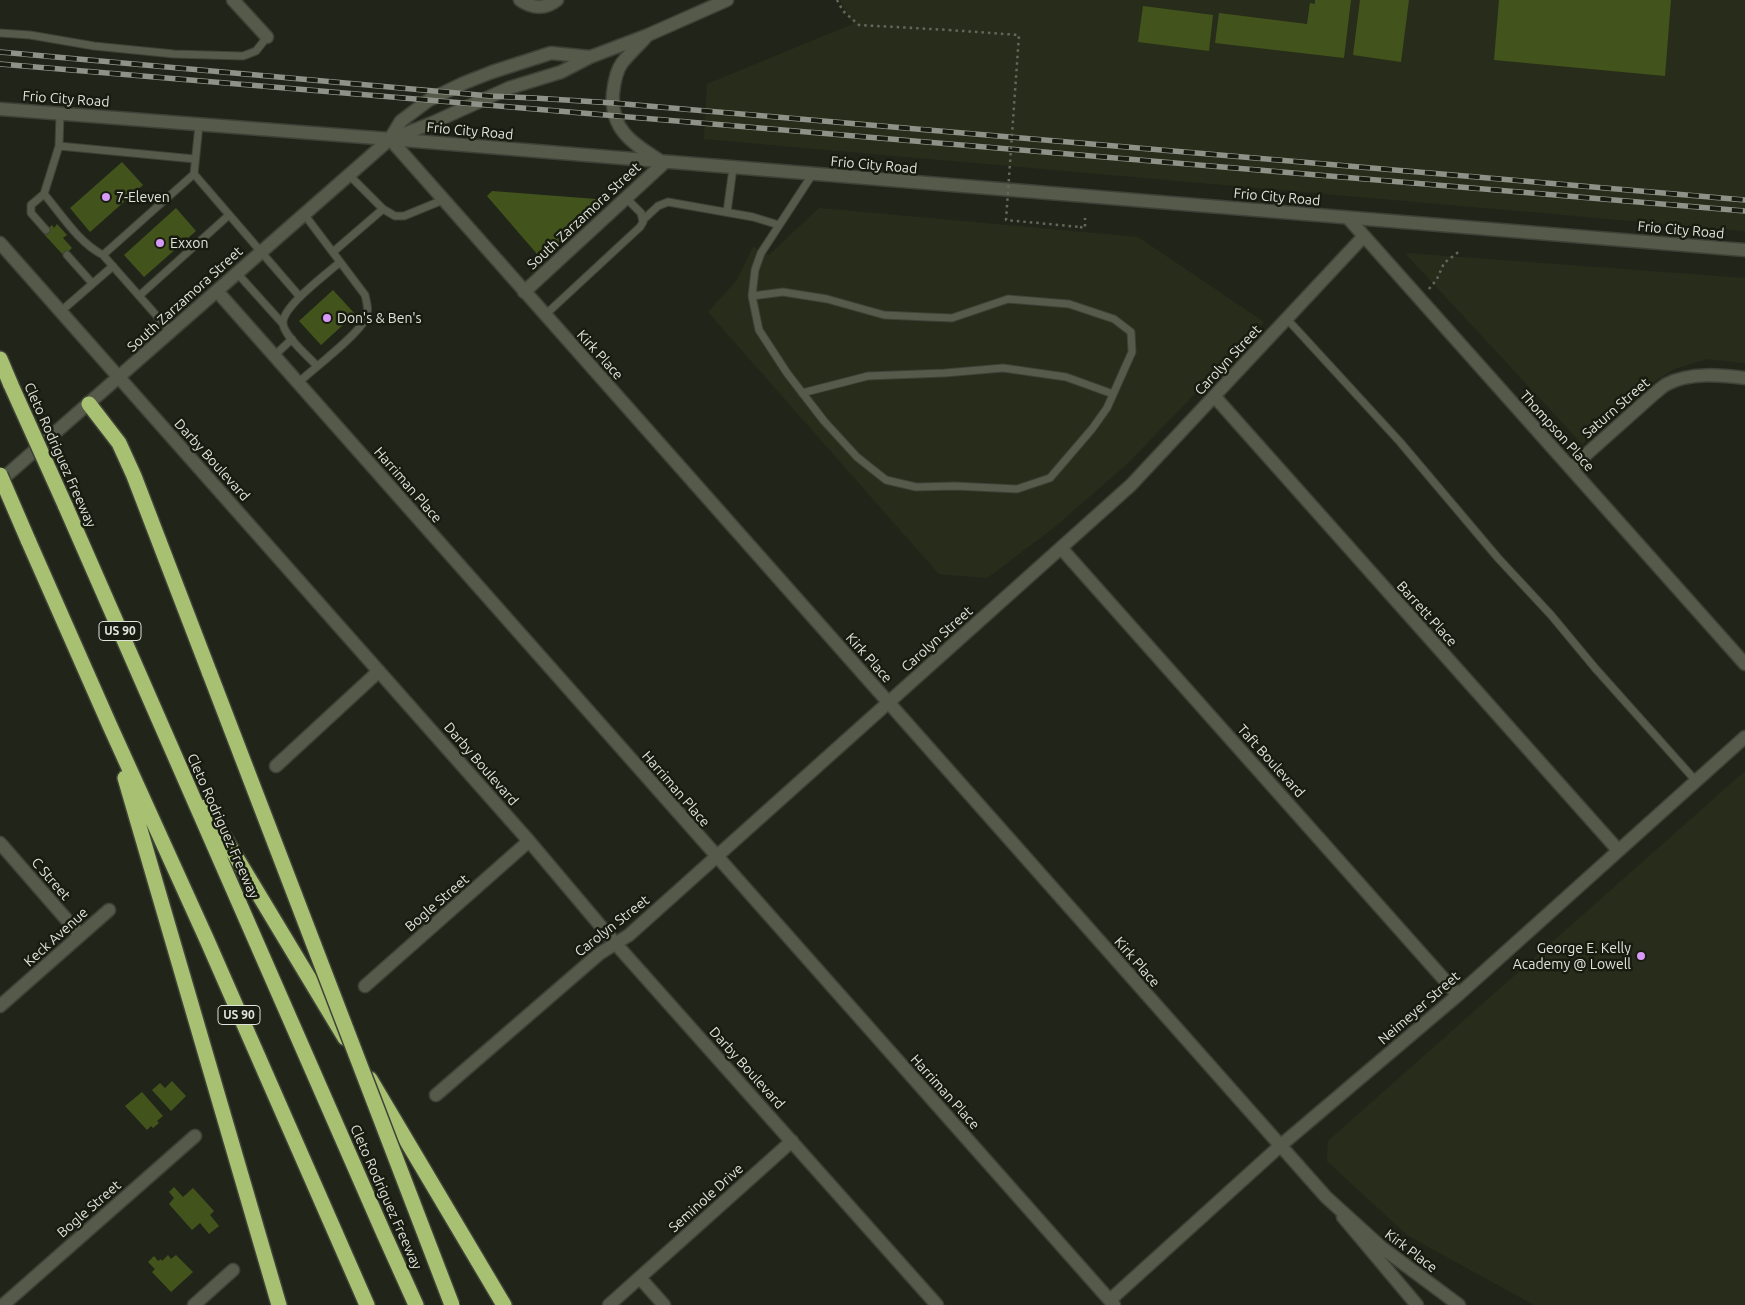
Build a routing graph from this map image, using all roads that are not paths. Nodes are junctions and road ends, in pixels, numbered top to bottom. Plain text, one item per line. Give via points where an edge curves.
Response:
1 (233, 0) edge
2 (557, 0) edge
3 (727, 0) edge
4 (524, 3) edge
5 (0, 32) edge
6 (648, 35) junction
7 (267, 37) joint
8 (590, 57) junction
9 (0, 109) edge
10 (60, 114) junction
11 (199, 125) junction
12 (390, 140) junction
13 (59, 146) junction
14 (195, 159) junction
15 (664, 163) junction
16 (733, 168) junction
17 (194, 174) junction
18 (348, 174) junction
19 (812, 175) junction
20 (44, 194) junction
21 (627, 199) junction
22 (443, 200) junction
23 (383, 209) junction
24 (727, 212) junction
25 (304, 214) junction
26 (230, 215) junction
27 (644, 218) junction
28 (1348, 218) junction
29 (779, 225) junction
30 (46, 230) dead end
31 (1364, 236) junction
32 (0, 243) edge
33 (1745, 250) edge
34 (261, 252) junction
35 (333, 252) junction
36 (103, 254) junction
37 (67, 255) dead end
38 (340, 262) junction
39 (113, 266) junction
40 (238, 273) junction
41 (92, 284) junction
42 (217, 291) junction
43 (524, 292) junction
44 (139, 296) junction
45 (752, 296) junction
46 (300, 297) junction
47 (60, 312) junction
48 (545, 315) junction
49 (1287, 319) junction
50 (283, 324) junction
51 (171, 332) junction
52 (292, 339) junction
53 (274, 356) junction
54 (0, 359) edge
55 (317, 366) junction
56 (119, 378) junction
57 (1745, 378) edge
58 (298, 383) junction
59 (802, 393) junction
60 (1113, 394) junction
61 (1214, 396) junction
62 (89, 404) junction
63 (1571, 468) junction
64 (0, 475) edge
65 (0, 481) edge
66 (1062, 548) junction
67 (1744, 660) edge
68 (379, 671) junction
69 (888, 703) junction
70 (110, 726) junction
71 (1745, 737) edge
72 (175, 756) junction
73 (276, 766) dead end
74 (1696, 781) junction
75 (529, 842) junction
76 (0, 843) edge
77 (1618, 850) junction
78 (716, 857) junction
79 (109, 910) dead end
80 (80, 935) junction
81 (616, 943) junction
82 (365, 986) dead end
83 (1458, 995) junction
84 (0, 1006) edge
85 (436, 1095) dead end
86 (194, 1136) dead end
87 (792, 1141) junction
88 (1280, 1146) junction
89 (1326, 1197) junction
90 (233, 1270) dead end
91 (640, 1278) junction
92 (1112, 1302) edge
93 (3, 1305) edge
94 (194, 1305) edge
95 (279, 1305) edge
96 (366, 1305) edge
97 (416, 1305) edge
98 (452, 1305) edge
99 (504, 1305) edge
100 (608, 1305) edge
101 (664, 1305) edge
102 (937, 1305) edge
103 (1417, 1305) edge
104 (1459, 1305) edge

1 - 7 street
2 - 4 street via 537,7
3 - 6 street, South Zarzamora Street
5 - 7 lane via 144,51 243,56 256,51
6 - 8 street, South Zarzamora Street
6 - 15 street via 621,64 614,83 612,103 614,116 624,134
8 - 12 street, South Zarzamora Street via 561,72 509,88
8 - 12 street, South Zarzamora Street via 551,53 464,83 429,100 401,121
9 - 10 street, Frio City Road
10 - 11 street, Frio City Road
10 - 13 lane
11 - 12 street, Frio City Road
11 - 14 lane
12 - 15 street, Frio City Road
12 - 18 street, South Zarzamora Street
12 - 22 street, Kirk Place
13 - 14 lane
13 - 20 lane
14 - 17 lane
15 - 16 street, Frio City Road
15 - 21 street, South Zarzamora Street
16 - 19 street, Frio City Road
16 - 24 lane
17 - 26 lane
17 - 36 lane
18 - 23 lane
18 - 25 street, South Zarzamora Street
19 - 28 street, Frio City Road
19 - 29 lane
20 - 30 lane via 31,205 31,213
20 - 36 lane via 83,240
21 - 27 lane
21 - 43 street, South Zarzamora Street
22 - 23 lane via 404,216 394,216
22 - 43 street, Kirk Place
23 - 35 lane
24 - 27 lane via 668,202
24 - 29 lane
25 - 34 street, South Zarzamora Street
25 - 35 lane
26 - 34 lane
26 - 44 lane
27 - 48 lane via 636,232
28 - 31 street, Thompson Place
28 - 33 street, Frio City Road
29 - 45 lane via 761,253
31 - 49 street, Carolyn Street
31 - 63 street, Thompson Place
32 - 47 street, Darby Boulevard
34 - 40 street, South Zarzamora Street
34 - 46 lane
35 - 38 lane
36 - 39 lane
37 - 41 lane
38 - 46 lane
38 - 55 lane via 365,295 366,318 357,331
39 - 41 lane
39 - 44 lane
40 - 42 street, South Zarzamora Street
40 - 50 lane
41 - 47 lane
42 - 51 street, South Zarzamora Street
42 - 53 street, Harriman Place
43 - 48 street, Kirk Place
44 - 51 lane
45 - 59 lane via 759,330
45 - 60 lane via 783,292 827,299 884,315 952,318 1008,300 1069,304 1114,319 1131,332 1132,352
46 - 50 lane via 288,308
47 - 56 street, Darby Boulevard
48 - 69 street, Kirk Place
49 - 61 street, Carolyn Street
49 - 74 lane
50 - 52 lane
51 - 56 street, South Zarzamora Street
52 - 53 lane
52 - 55 lane
53 - 58 street, Harriman Place
54 - 72 highway, Cleto Rodriguez Freeway / US 90, bridge
55 - 58 lane
56 - 62 street, South Zarzamora Street
56 - 68 street, Darby Boulevard
57 - 63 street, Saturn Street via 1702,376 1682,378 1668,384
58 - 78 street, Harriman Place
59 - 60 lane via 868,376 1004,368 1066,377
59 - 60 lane via 857,457 886,480 916,487 1017,489 1050,478 1092,429
61 - 66 street, Carolyn Street via 1131,485
61 - 77 street, Barrett Place
62 - 65 street, South Zarzamora Street
62 - 98 highway, bridge via 119,443 134,476
63 - 67 street, Thompson Place
64 - 70 highway, US 90, bridge
66 - 69 street, Carolyn Street
66 - 83 street, Taft Boulevard
68 - 73 street
68 - 75 street, Darby Boulevard
69 - 78 street, Carolyn Street
69 - 88 street, Kirk Place
70 - 95 highway
70 - 96 highway, US 90
71 - 74 street, Neimeyer Street
72 - 97 highway, Cleto Rodriguez Freeway / US 90
72 - 99 highway
74 - 77 street, Neimeyer Street
75 - 81 street, Darby Boulevard
75 - 82 street, Bogle Street
76 - 80 street, C Street
77 - 83 street, Neimeyer Street
78 - 81 street, Carolyn Street
78 - 92 street, Harriman Place
79 - 80 street, Keck Avenue
80 - 84 street, Keck Avenue
81 - 85 street, Carolyn Street via 599,954
81 - 87 street, Darby Boulevard
83 - 88 street, Neimeyer Street
86 - 93 street, Bogle Street
87 - 91 street, Seminole Drive
87 - 102 street, Darby Boulevard
88 - 89 street, Kirk Place
88 - 92 street, Neimeyer Street
89 - 103 street, Kirk Place
89 - 104 street, Kirk Place via 1381,1248
90 - 94 street
91 - 100 street, Seminole Drive
91 - 101 street

